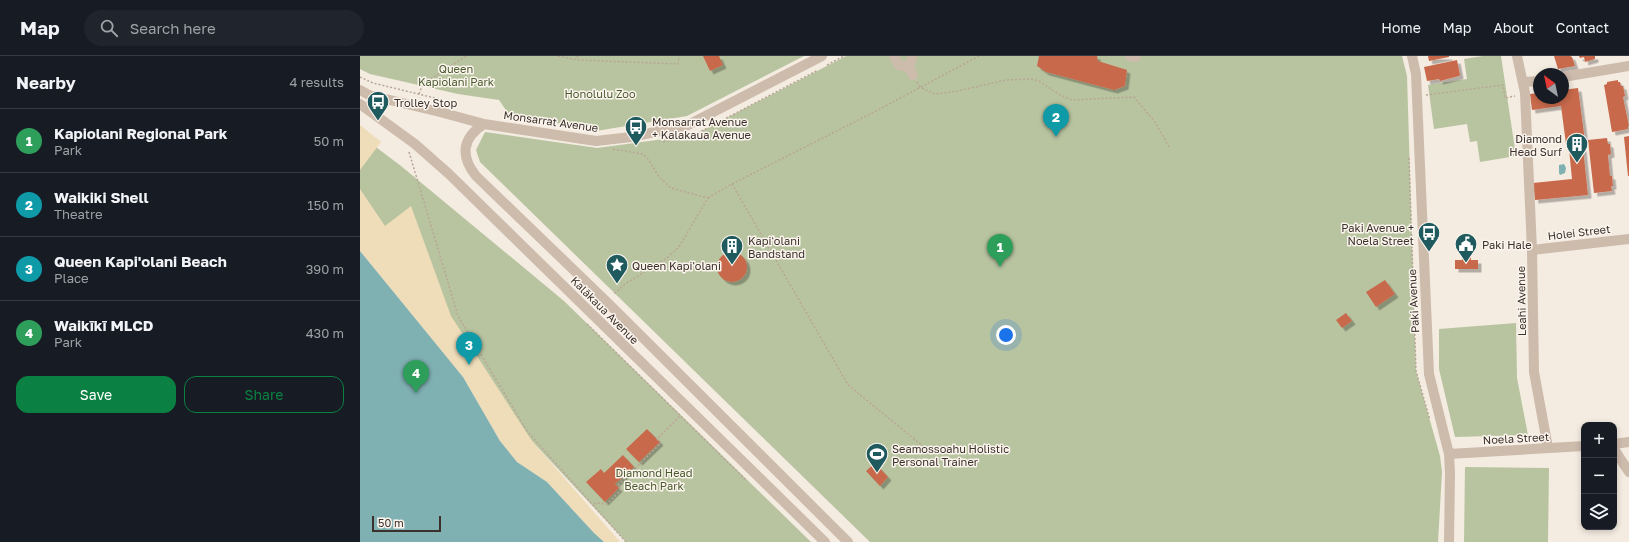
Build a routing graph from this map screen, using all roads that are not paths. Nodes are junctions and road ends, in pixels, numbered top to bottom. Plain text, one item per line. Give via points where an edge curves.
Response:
1 (822, 56) edge
2 (894, 56) edge
3 (911, 56) edge
4 (1130, 56) edge
5 (1136, 56) edge
6 (1412, 56) edge
7 (1517, 56) edge
8 (1629, 66) edge
9 (1569, 76) edge
10 (1533, 81) edge
11 (1523, 82) junction
12 (360, 90) edge
13 (360, 104) edge
14 (484, 124) junction
15 (1629, 239) edge
16 (1532, 250) junction
17 (608, 303) junction
18 (594, 316) junction
19 (1629, 442) edge
20 (1617, 444) edge
21 (1581, 446) edge
22 (1548, 448) junction
23 (1617, 453) edge
24 (1449, 454) junction
25 (1629, 472) edge
26 (782, 477) junction
27 (770, 488) junction
28 (825, 542) edge
29 (848, 542) edge
30 (1448, 542) edge

1 - 14 street, Monsarrat Avenue via 688,125 631,137 596,141
2 - 3 street via 898,65 911,71
4 - 5 street
6 - 24 street, Paki Avenue via 1416,74 1429,374
7 - 11 street, Leahi Avenue
8 - 9 street
10 - 11 street
11 - 16 street, Leahi Avenue
12 - 14 street, Monsarrat Avenue via 369,95
13 - 18 street, Kalākaua Avenue via 415,144 449,174
14 - 17 street, Kalākaua Avenue via 467,140 465,154 471,170
15 - 16 street, Holei Street
16 - 22 street, Leahi Avenue via 1534,372
17 - 18 street
17 - 26 street, Kalākaua Avenue
18 - 27 street, Kalākaua Avenue
19 - 20 street
21 - 22 street, Noela Street
22 - 24 street, Noela Street
23 - 25 street
24 - 30 street, Paki Avenue
26 - 27 street
26 - 29 street, Kalākaua Avenue
27 - 28 street, Kalākaua Avenue

